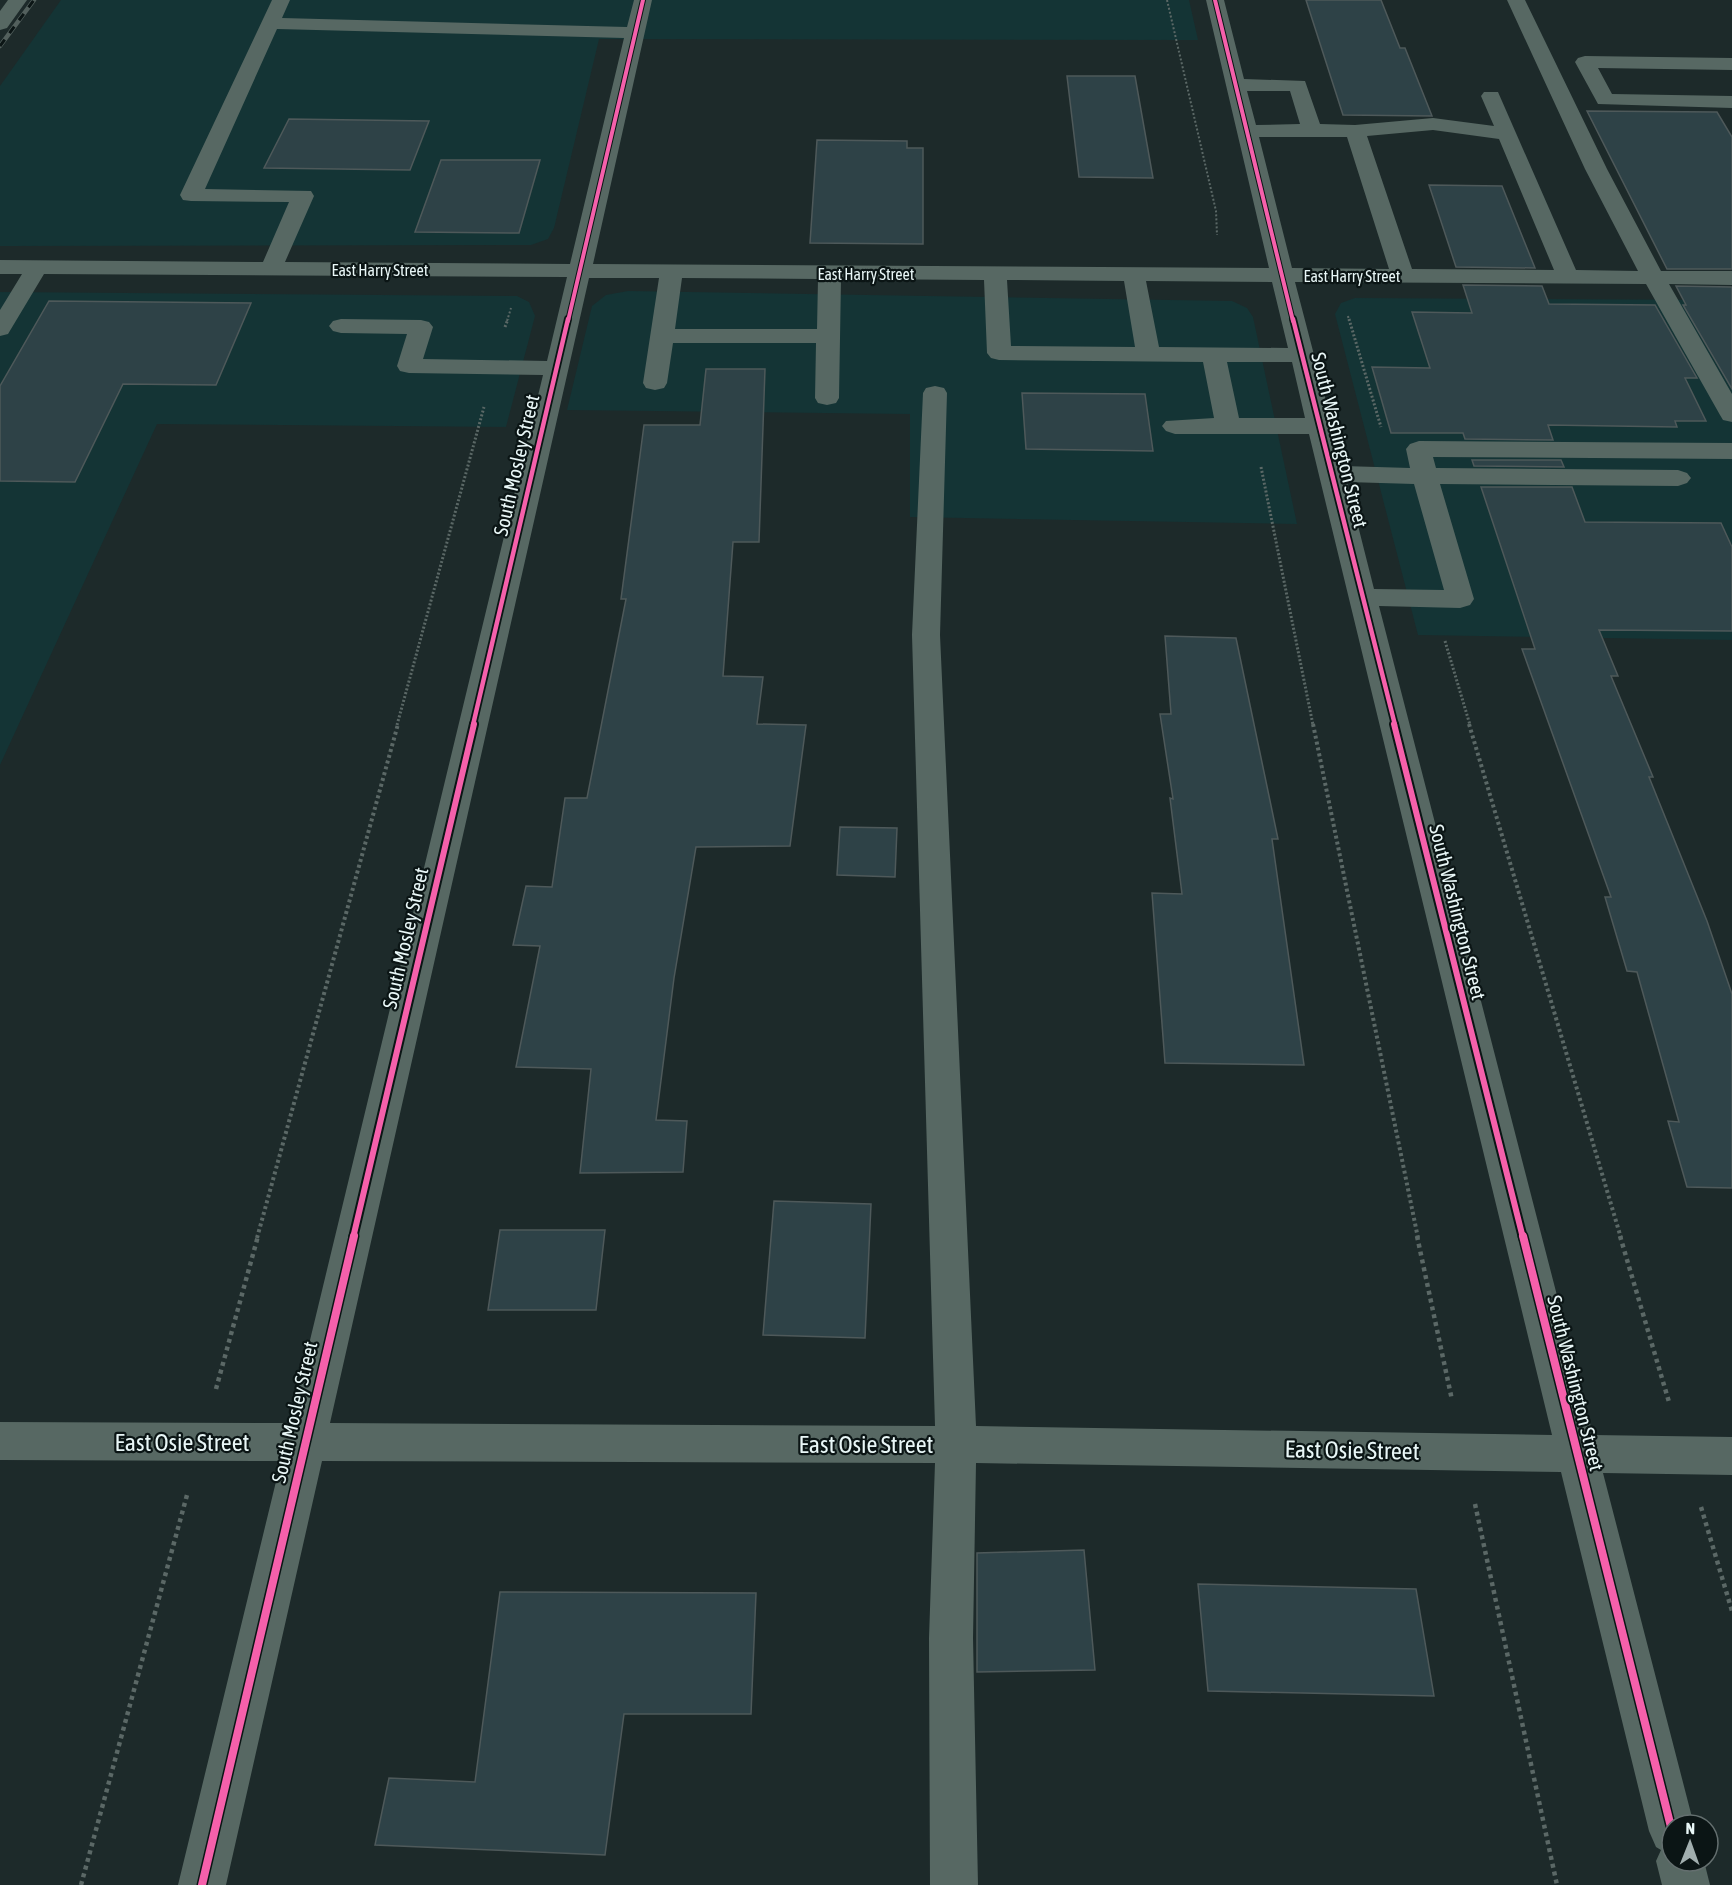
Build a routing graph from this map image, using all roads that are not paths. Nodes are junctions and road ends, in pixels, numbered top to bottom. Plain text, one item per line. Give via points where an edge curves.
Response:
1 (18, 0) edge
2 (281, 0) edge
3 (643, 0) edge
4 (1215, 0) edge
5 (1513, 1) edge
6 (271, 22) junction
7 (0, 24) edge
8 (635, 33) junction
9 (1732, 64) edge
10 (1236, 85) junction
11 (1491, 96) dead end
12 (1732, 102) edge
13 (1312, 130) junction
14 (1247, 131) junction
15 (1355, 131) junction
16 (1507, 134) junction
17 (0, 267) edge
18 (37, 267) junction
19 (271, 270) junction
20 (671, 272) junction
21 (830, 273) junction
22 (994, 274) junction
23 (1134, 275) junction
24 (1282, 276) junction
25 (1403, 276) junction
26 (1568, 277) junction
27 (1653, 277) junction
28 (1732, 278) edge
29 (576, 283) junction
30 (341, 326) dead end
31 (0, 329) edge
32 (662, 336) junction
33 (828, 336) junction
34 (1148, 354) junction
35 (1213, 354) junction
36 (1302, 355) junction
37 (556, 368) junction
38 (655, 383) dead end
39 (935, 393) dead end
40 (827, 398) dead end
41 (1732, 415) edge
42 (1175, 426) dead end
43 (1228, 426) junction
44 (1320, 426) junction
45 (1732, 451) edge
46 (1332, 474) junction
47 (1425, 476) junction
48 (1678, 478) dead end
49 (1362, 597) junction
50 (0, 1441) edge
51 (304, 1442) junction
52 (956, 1444) junction
53 (1576, 1453) junction
54 (1732, 1456) edge
55 (1667, 1813) edge
56 (202, 1885) edge
57 (954, 1885) edge

1 - 7 street
2 - 6 street
3 - 8 street, South Mosley Street
4 - 10 street, South Washington Street
5 - 27 street
6 - 8 street
6 - 19 street via 191,195 303,196
8 - 29 street, South Mosley Street
9 - 12 street via 1585,62 1605,100
10 - 13 street via 1298,85
10 - 14 street, South Washington Street
11 - 16 street
13 - 14 street
13 - 15 street
14 - 24 street, South Washington Street
15 - 16 street via 1433,124
15 - 25 street
16 - 26 street
17 - 18 street, East Harry Street
18 - 19 street, East Harry Street
18 - 31 street
19 - 29 street, East Harry Street
20 - 21 street, East Harry Street
20 - 29 street, East Harry Street
20 - 32 street
21 - 22 street, East Harry Street
21 - 33 street
22 - 23 street, East Harry Street
22 - 34 street via 999,353
23 - 24 street, East Harry Street
23 - 34 street
24 - 25 street, East Harry Street
24 - 36 street, South Washington Street
25 - 26 street, East Harry Street
26 - 27 street, East Harry Street
27 - 28 street, East Harry Street
27 - 41 street
29 - 37 street, South Mosley Street
30 - 37 street via 422,327 410,366
32 - 33 street
32 - 38 street
33 - 40 street
34 - 35 street
35 - 36 street
35 - 43 street
36 - 44 street, South Washington Street
37 - 51 street, South Mosley Street
39 - 52 street via 926,635
42 - 43 street
43 - 44 street
44 - 46 street, South Washington Street
45 - 47 street via 1419,449
46 - 47 street
46 - 49 street, South Washington Street
47 - 48 street
47 - 49 street via 1460,599
49 - 53 street, South Washington Street
50 - 51 street, East Osie Street
51 - 52 street, East Osie Street
51 - 56 street, South Mosley Street
52 - 53 street, East Osie Street
52 - 57 street via 951,1638
53 - 54 street, East Osie Street
53 - 55 street, South Washington Street

